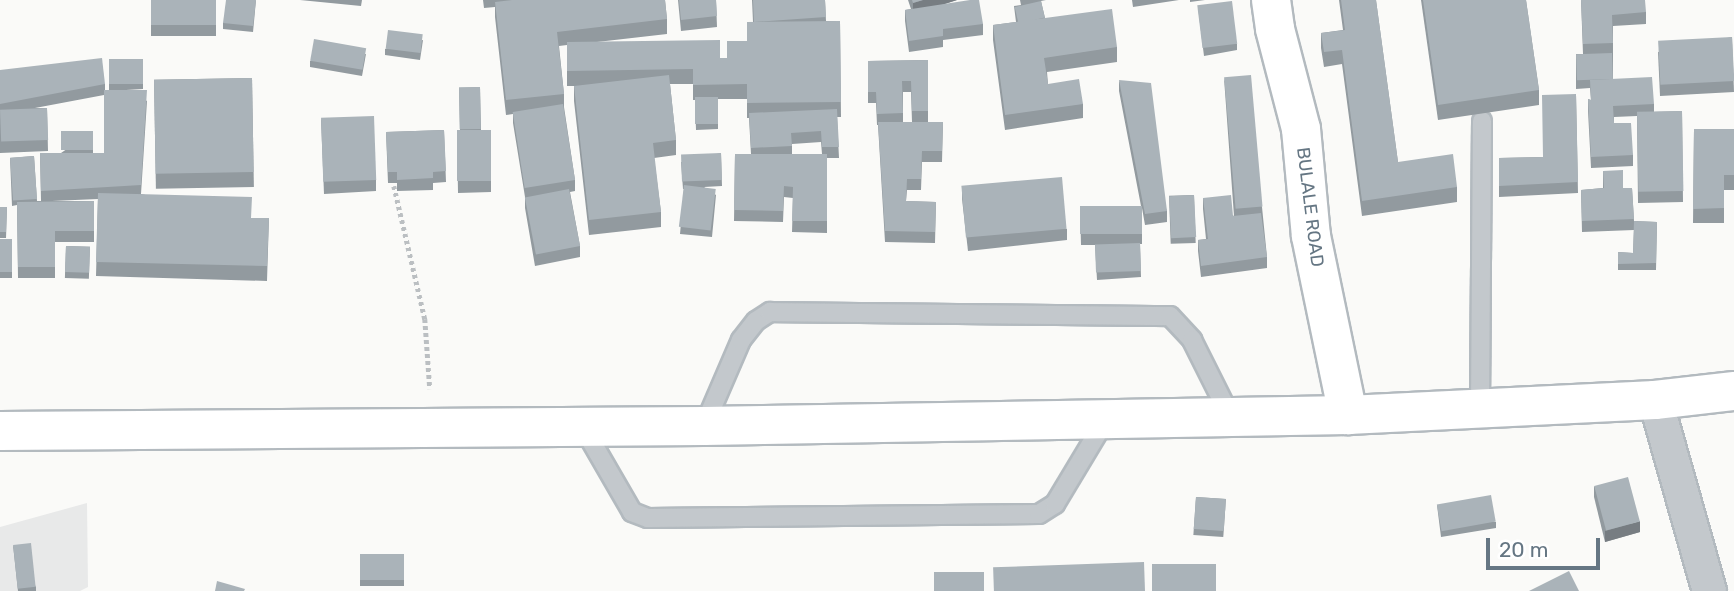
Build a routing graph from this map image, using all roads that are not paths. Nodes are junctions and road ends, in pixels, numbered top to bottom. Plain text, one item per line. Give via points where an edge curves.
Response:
1 (1271, 0) edge
2 (1482, 121) edge
3 (1734, 391) edge
4 (1655, 400) junction
5 (1480, 408) junction
6 (1348, 415) junction
7 (1230, 416) junction
8 (1106, 419) junction
9 (704, 426) junction
10 (583, 427) junction
11 (0, 431) edge
12 (1709, 591) edge

1 - 6 main road, BULALE ROAD via 1301,130 1311,236
2 - 5 lane
3 - 4 main road
4 - 5 main road
4 - 12 street
5 - 6 main road
6 - 7 main road
7 - 8 main road
7 - 9 lane via 1192,340 1170,316 770,313 756,321 741,340
8 - 9 main road
8 - 10 lane via 1055,504 1040,514 648,518 632,512
9 - 10 main road
10 - 11 main road

